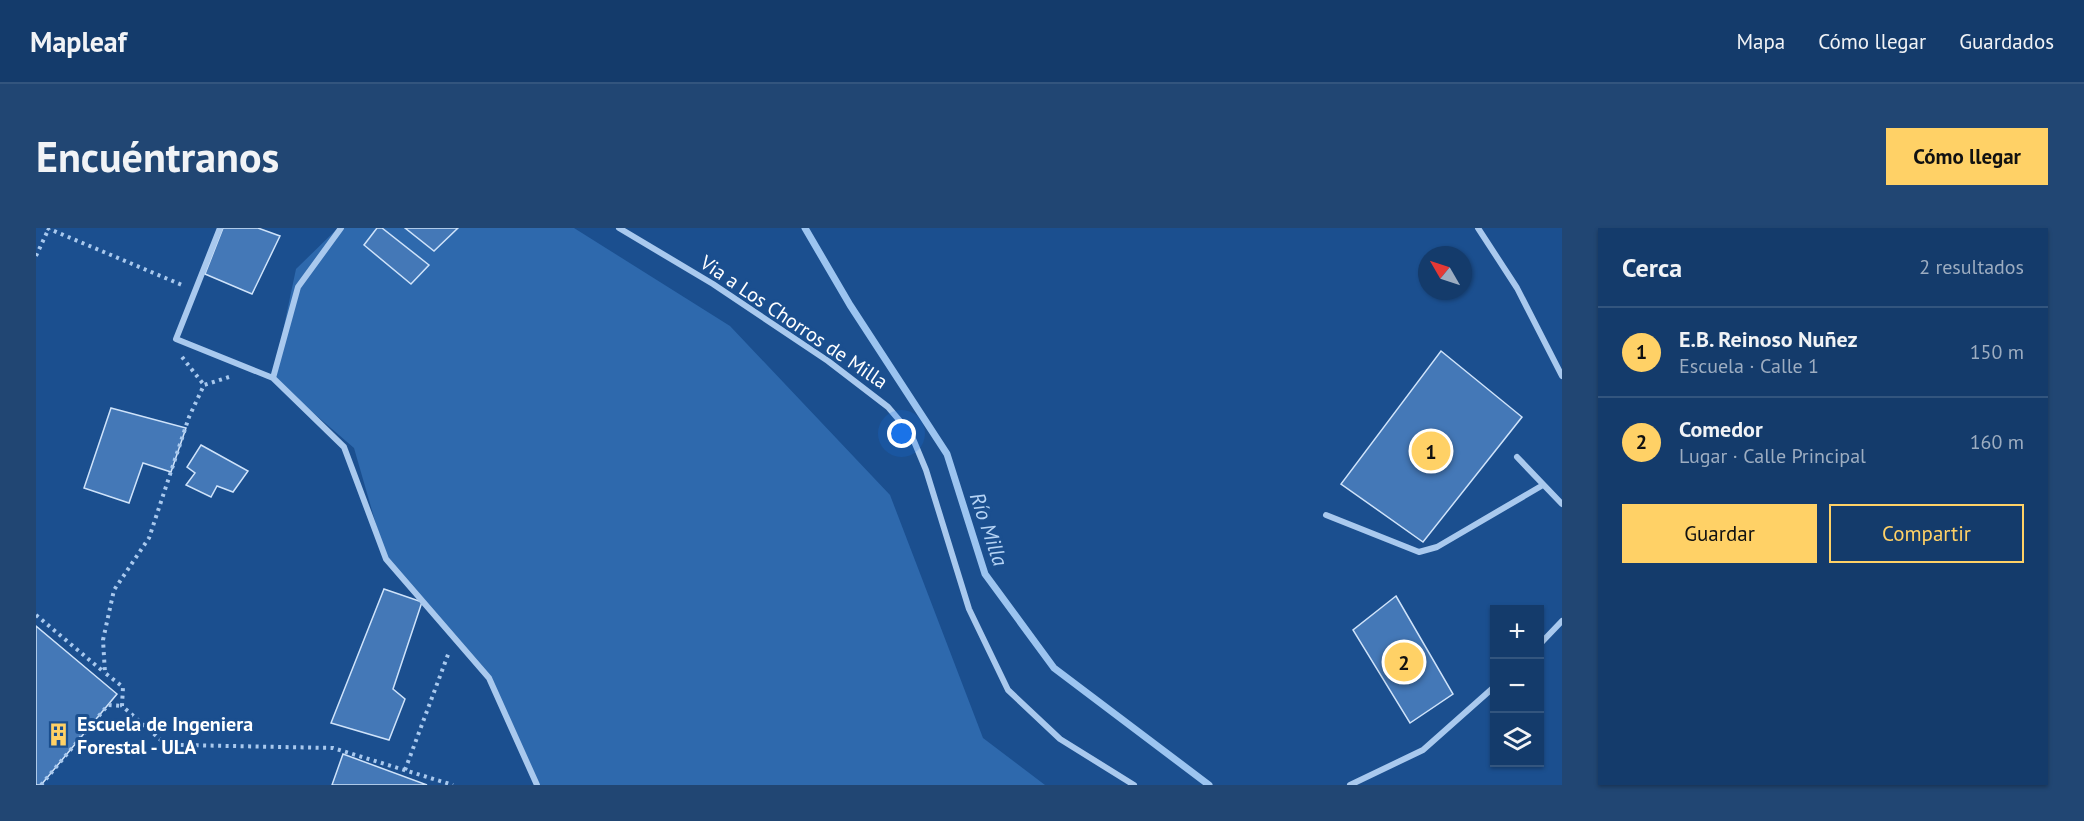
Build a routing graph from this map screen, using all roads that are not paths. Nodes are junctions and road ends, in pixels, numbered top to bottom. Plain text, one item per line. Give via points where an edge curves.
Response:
1 (220, 228) edge
2 (341, 228) edge
3 (619, 228) edge
4 (1478, 228) edge
5 (1562, 376) edge
6 (273, 378) junction
7 (1517, 458) dead end
8 (1543, 485) junction
9 (1562, 504) edge
10 (1326, 515) dead end
11 (1562, 621) edge
12 (1544, 639) edge
13 (1490, 691) edge
14 (537, 785) edge
15 (1134, 785) edge
16 (1350, 785) edge

1 - 6 street via 176,339
2 - 6 street via 298,287
3 - 15 street, Via a Los Chorros de Milla via 828,361 888,407 911,434 969,609 1008,690 1060,740
4 - 5 street via 1517,288
6 - 14 street via 344,447 386,559 489,678
7 - 8 street
8 - 9 street
8 - 10 street via 1437,547 1419,552
11 - 12 street
13 - 16 street via 1423,750

